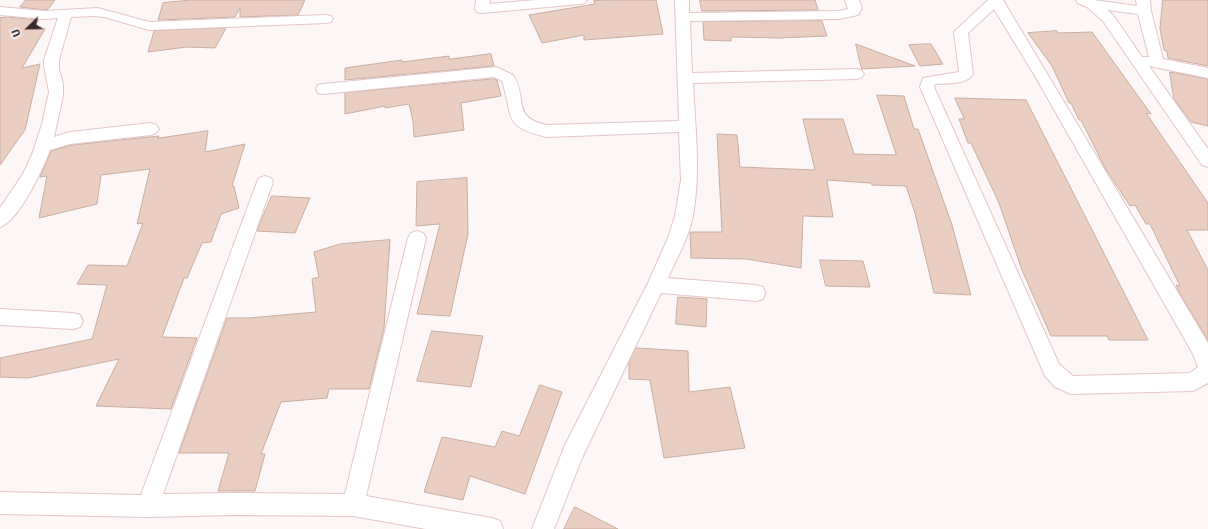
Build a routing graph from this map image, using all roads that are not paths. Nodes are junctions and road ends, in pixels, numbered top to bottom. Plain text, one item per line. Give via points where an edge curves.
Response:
1 (76, 0) edge
2 (483, 0) edge
3 (580, 0) edge
4 (852, 0) edge
5 (996, 0) edge
6 (1087, 2) edge
7 (1144, 6) edge
8 (682, 8) edge
9 (0, 11) edge
10 (66, 14) junction
11 (326, 19) dead end
12 (1138, 61) junction
13 (1156, 62) junction
14 (1208, 73) edge
15 (857, 74) dead end
16 (684, 78) junction
17 (323, 89) dead end
18 (686, 126) junction
19 (151, 129) dead end
20 (44, 146) junction
21 (1202, 146) edge
22 (1208, 161) edge
23 (265, 182) dead end
24 (0, 220) edge
25 (417, 238) dead end
26 (656, 285) junction
27 (756, 292) dead end
28 (0, 317) edge
29 (73, 321) dead end
30 (1208, 368) edge
31 (0, 503) edge
32 (353, 505) junction
33 (148, 506) junction
34 (492, 529) edge
35 (543, 529) edge

1 - 10 street
2 - 3 street via 482,9
4 - 8 street via 855,8 853,12 839,15
5 - 30 street via 1198,344
5 - 30 street via 961,32 966,74 928,81 927,87 1052,370 1071,385 1193,382 1205,374
6 - 7 street
6 - 12 street via 1108,18
7 - 13 street
8 - 16 street
9 - 10 street
10 - 11 street via 97,12 149,26
10 - 20 street via 51,66 56,87 54,110
12 - 13 street
12 - 21 street
13 - 14 street
15 - 16 street
16 - 18 street
17 - 18 street via 496,72 508,78 517,117 535,129 547,131
18 - 26 street via 688,180 684,216
19 - 20 street via 70,138
20 - 24 street via 23,192
21 - 22 street
23 - 33 street
25 - 32 street
26 - 27 street
26 - 35 street via 577,446
28 - 29 street
31 - 33 street
32 - 33 street
32 - 34 street

